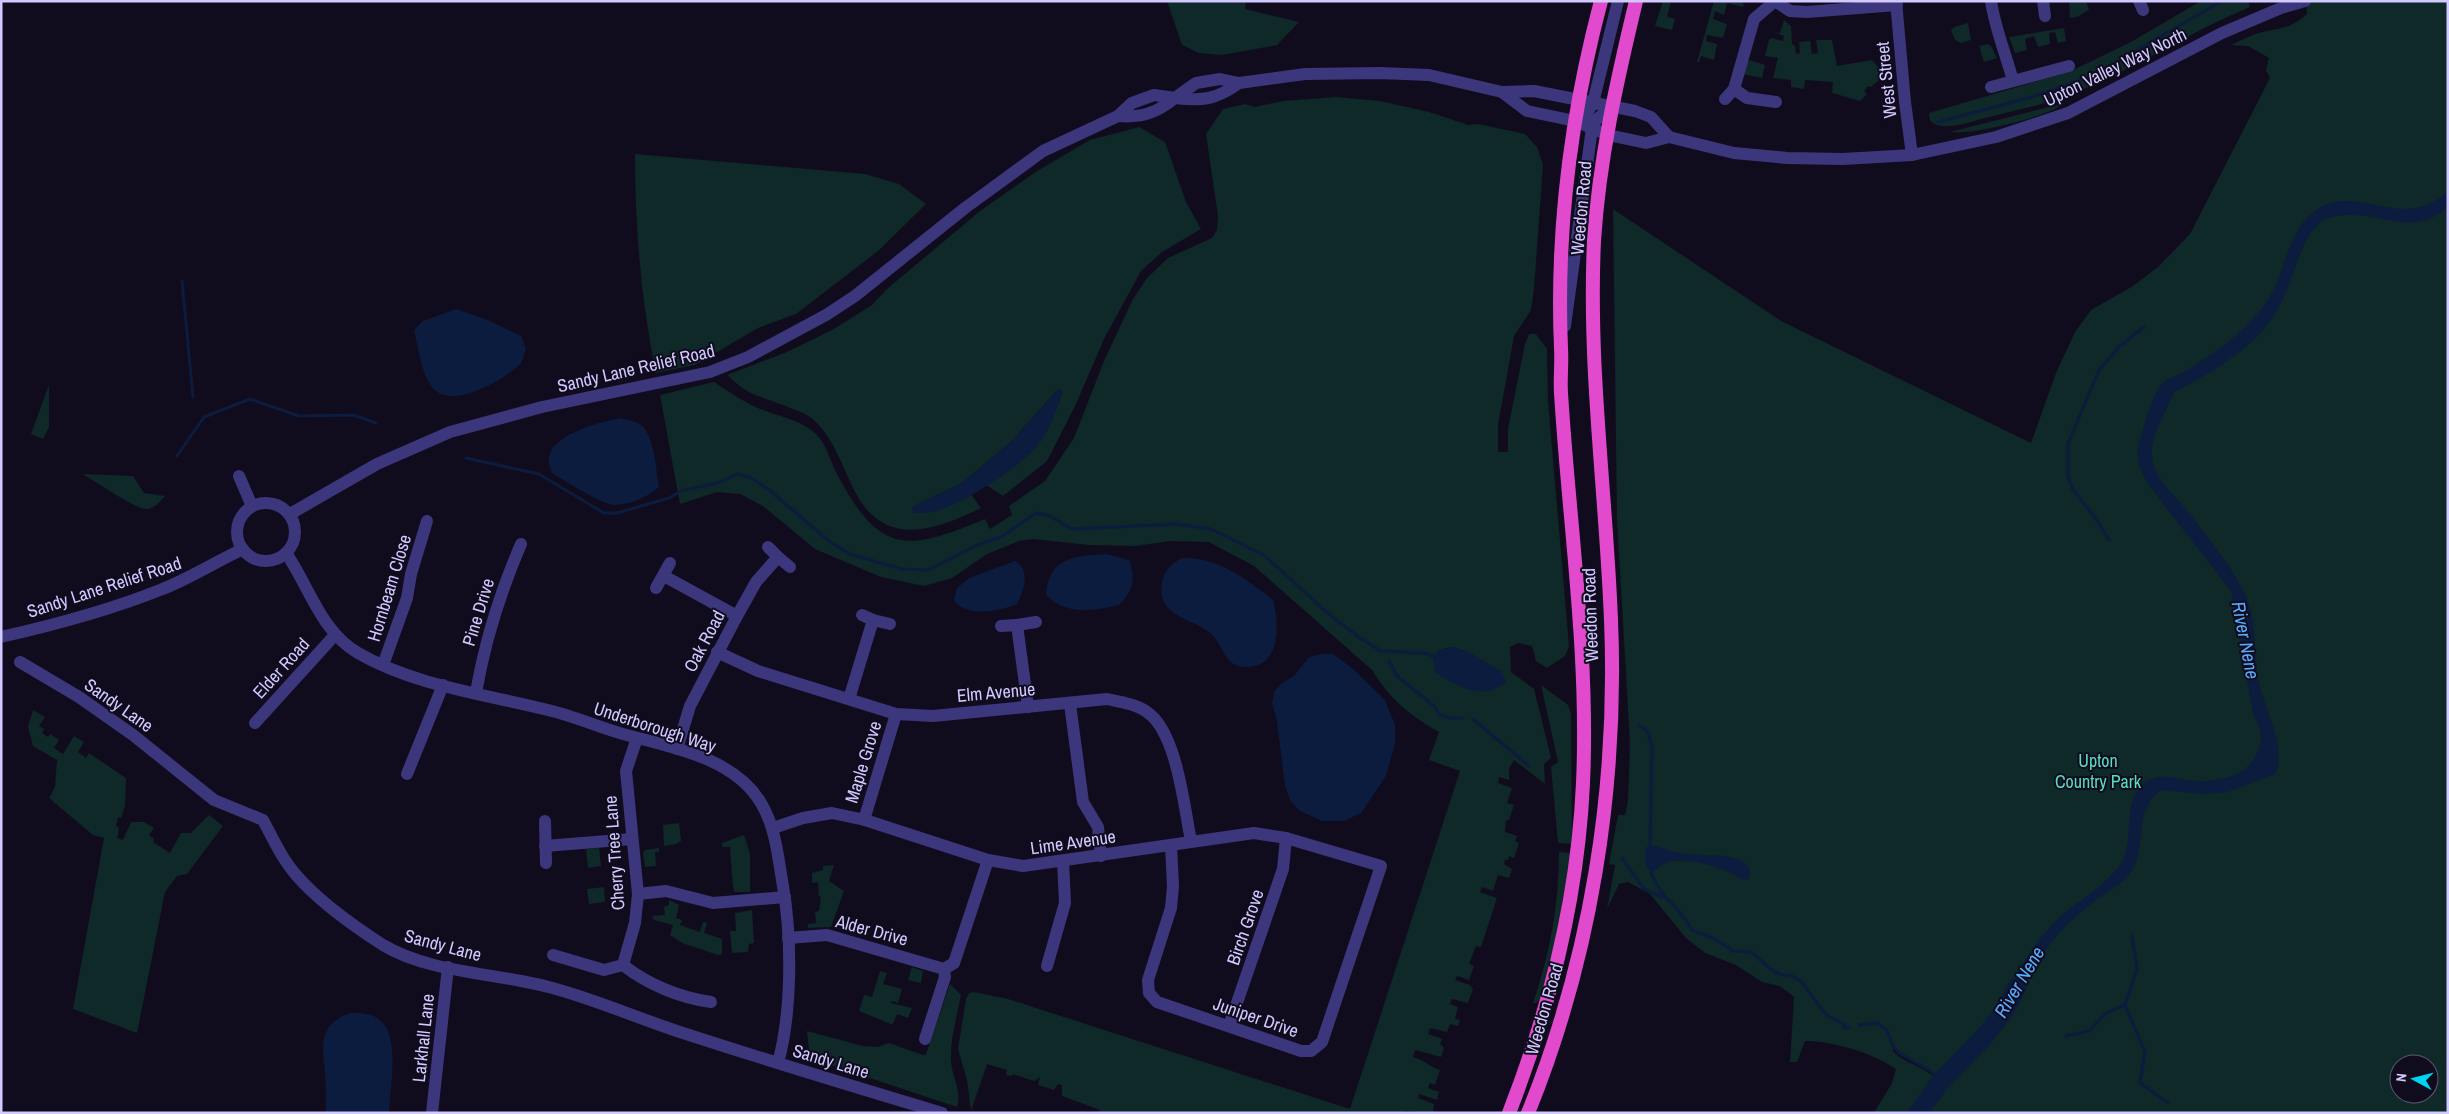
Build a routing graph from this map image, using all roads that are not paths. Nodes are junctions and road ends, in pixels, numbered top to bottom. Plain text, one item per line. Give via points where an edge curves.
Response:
1 (1602, 1) edge
2 (1618, 1) edge
3 (1636, 1) edge
4 (1775, 1) edge
5 (1991, 1) edge
6 (2043, 1) edge
7 (2305, 1) edge
8 (1896, 3) edge
9 (2045, 16) dead end
10 (2069, 66) dead end
11 (2013, 81) junction
12 (1239, 83) junction
13 (1991, 87) dead end
14 (1502, 92) junction
15 (1175, 98) junction
16 (1586, 101) junction
17 (1776, 102) dead end
18 (1612, 107) junction
19 (1575, 121) junction
20 (1592, 128) junction
21 (1608, 135) junction
22 (1669, 137) junction
23 (1912, 155) junction
24 (1561, 351) junction
25 (239, 476) dead end
26 (252, 506) junction
27 (290, 514) junction
28 (427, 521) dead end
29 (521, 544) dead end
30 (768, 548) dead end
31 (243, 549) junction
32 (286, 553) junction
33 (778, 557) junction
34 (670, 563) dead end
35 (790, 567) dead end
36 (664, 576) junction
37 (656, 588) dead end
38 (862, 614) dead end
39 (737, 616) junction
40 (874, 620) junction
41 (1036, 622) dead end
42 (890, 624) dead end
43 (1016, 625) junction
44 (1001, 626) dead end
45 (334, 636) junction
46 (1, 638) edge
47 (718, 652) junction
48 (20, 662) dead end
49 (383, 664) junction
50 (443, 686) junction
51 (476, 693) junction
52 (849, 699) junction
53 (1070, 704) junction
54 (1028, 707) junction
55 (896, 714) junction
56 (255, 723) dead end
57 (637, 738) junction
58 (677, 749) junction
59 (407, 774) dead end
60 (864, 820) junction
61 (545, 821) dead end
62 (773, 828) junction
63 (1286, 838) junction
64 (632, 839) junction
65 (1191, 841) junction
66 (1171, 845) junction
67 (546, 846) junction
68 (1102, 856) junction
69 (988, 860) junction
70 (1063, 861) junction
71 (546, 863) dead end
72 (1381, 866) joint
73 (638, 894) junction
74 (785, 897) junction
75 (788, 938) junction
76 (553, 955) dead end
77 (623, 966) junction
78 (1047, 966) dead end
79 (448, 967) junction
80 (944, 969) junction
81 (711, 1002) dead end
82 (1229, 1026) junction
83 (925, 1039) dead end
84 (778, 1064) junction
85 (432, 1113) edge
86 (942, 1113) edge
87 (1509, 1113) edge
88 (1528, 1113) edge

1 - 16 highway, Weedon Road
2 - 16 street, Weedon Road
3 - 18 highway, Weedon Road
4 - 8 street via 1790,11 1807,12
4 - 17 street via 1754,20 1729,94
5 - 11 street via 1996,29
6 - 9 street
7 - 23 street, Upton Valley Way North via 2222,33 2068,112 1996,137
8 - 23 street, West Street
10 - 11 street
11 - 13 street
12 - 14 street, Sandy Lane Relief Road via 1305,74 1380,73 1428,76
12 - 15 street, Sandy Lane Relief Road via 1224,94 1199,101
12 - 15 street, Sandy Lane Relief Road via 1220,78 1196,83
14 - 16 street, Sandy Lane Relief Road via 1534,91
14 - 19 street, Sandy Lane Relief Road via 1527,111
15 - 27 street, Sandy Lane Relief Road via 1161,110 1136,117 1118,116 1043,151 965,208 856,296 819,320 748,357 710,372 542,407 450,432 377,464
16 - 18 street, Sandy Lane Relief Road
16 - 19 highway, Weedon Road
18 - 20 street via 1596,120
18 - 21 highway, Weedon Road
18 - 22 street via 1651,117
19 - 20 street, Sandy Lane Relief Road
19 - 24 highway, Weedon Road via 1561,246
20 - 21 street, Upton Valley Way North
20 - 24 street, Weedon Road
21 - 22 street, Upton Valley Way North via 1646,143
21 - 88 highway, Weedon Road via 1598,196 1594,292 1594,364 1611,621 1608,783 1575,971 1547,1066
22 - 23 street, Upton Valley Way North via 1734,153 1787,158 1843,160
24 - 87 highway, Weedon Road via 1560,390 1584,730 1583,785 1575,861 1558,960 1530,1060
25 - 26 street
26 - 27 street via 273,503
26 - 31 street via 242,516 237,529
27 - 32 street via 296,534
28 - 49 street, Hornbeam Close via 410,574 407,598
29 - 51 street, Pine Drive via 493,617
30 - 33 street
31 - 32 street via 260,560 274,560
31 - 46 street, Sandy Lane Relief Road via 159,591
32 - 45 street
33 - 35 street
33 - 39 street, Oak Road via 756,582
34 - 36 street
36 - 37 street
36 - 39 street
38 - 40 street
39 - 47 street, Oak Road
40 - 42 street
40 - 52 street
41 - 43 street
43 - 44 street
43 - 54 street
45 - 49 street, Underborough Way via 357,653
45 - 56 street, Elder Road
47 - 52 street, Elm Avenue via 758,671
47 - 58 street, Oak Road via 690,706
48 - 79 street, Sandy Lane via 134,735 214,800 263,820 297,876 358,927 406,956
49 - 50 street, Underborough Way
50 - 51 street, Underborough Way
50 - 59 street
51 - 57 street, Underborough Way via 552,710
52 - 55 street, Elm Avenue
53 - 54 street, Elm Avenue
53 - 65 street, Elm Avenue via 1107,699 1148,712 1168,737
53 - 68 street via 1081,794 1098,827
54 - 55 street, Elm Avenue via 933,716
55 - 60 street, Maple Grove
57 - 58 street, Underborough Way
57 - 64 street, Cherry Tree Lane via 626,771
58 - 62 street, Underborough Way via 729,770 744,782 761,802
60 - 62 street, Lime Avenue via 832,812
60 - 69 street, Lime Avenue
61 - 67 street
62 - 74 street, Underborough Way
63 - 65 street, Lime Avenue via 1254,834
63 - 72 street, Lime Avenue
63 - 82 street, Birch Grove via 1283,869
64 - 67 street
64 - 73 street, Cherry Tree Lane
65 - 66 street, Lime Avenue
66 - 68 street, Lime Avenue
66 - 82 street, Juniper Drive via 1171,908 1148,980 1149,993 1157,1002
67 - 71 street
68 - 70 street, Lime Avenue
69 - 70 street, Lime Avenue via 1023,866
69 - 80 street via 954,963
70 - 78 street via 1065,903
72 - 82 street, Juniper Drive via 1322,1042 1311,1051 1301,1051
73 - 74 street via 666,891 713,903
73 - 77 street, Cherry Tree Lane via 635,923
74 - 75 street, Underborough Way
75 - 80 street, Alder Drive via 827,934
75 - 84 street, Underborough Way via 787,1021
76 - 77 street via 604,970
77 - 81 street via 639,978 662,988
79 - 84 street, Sandy Lane via 557,989
79 - 85 street, Larkhall Lane
80 - 83 street via 945,977
84 - 86 street, Sandy Lane

